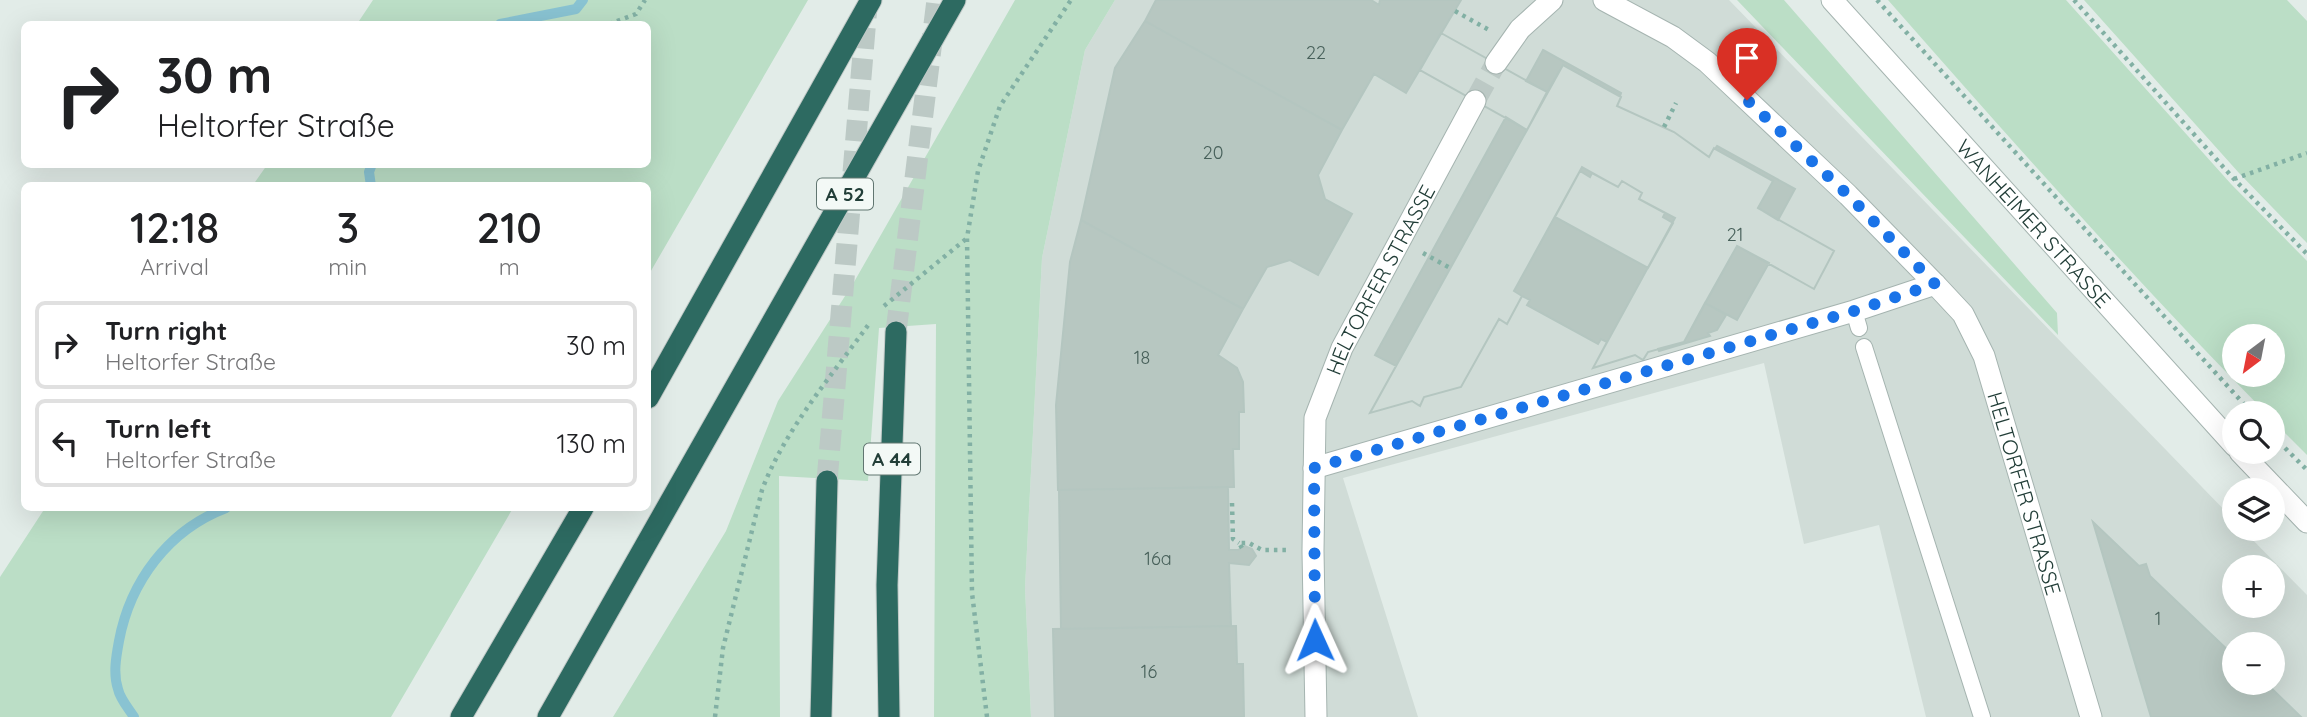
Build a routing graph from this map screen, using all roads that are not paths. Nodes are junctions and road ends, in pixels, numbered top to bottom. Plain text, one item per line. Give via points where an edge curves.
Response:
1 (871, 0) edge
2 (955, 0) edge
3 (1552, 0) edge
4 (1604, 0) edge
5 (1832, 0) edge
6 (1496, 63) tunnel mouth
7 (1475, 101) tunnel mouth
8 (1935, 284) junction
9 (896, 332) tunnel mouth
10 (1864, 347) dead end
11 (651, 393) edge
12 (2222, 432) edge
13 (2251, 464) edge
14 (1314, 468) junction
15 (827, 481) tunnel mouth
16 (581, 511) edge
17 (2307, 522) edge
18 (461, 717) edge
19 (548, 717) edge
20 (821, 717) edge
21 (889, 717) edge
22 (1316, 717) edge
23 (1982, 717) edge
24 (2091, 717) edge

1 - 11 highway
2 - 19 highway, A 52
3 - 6 street via 1520,30
4 - 8 street, HELTORFER STRASSE via 1673,37 1707,62
5 - 12 street, WANHEIMER STRASSE
7 - 14 street, HELTORFER STRASSE via 1342,348 1315,418
8 - 14 street via 1856,320
8 - 24 street, HELTORFER STRASSE via 1963,314 1984,356
9 - 21 highway, A 44 via 887,585
10 - 23 lane
13 - 17 street
14 - 22 street, HELTORFER STRASSE
15 - 20 highway
16 - 18 highway

